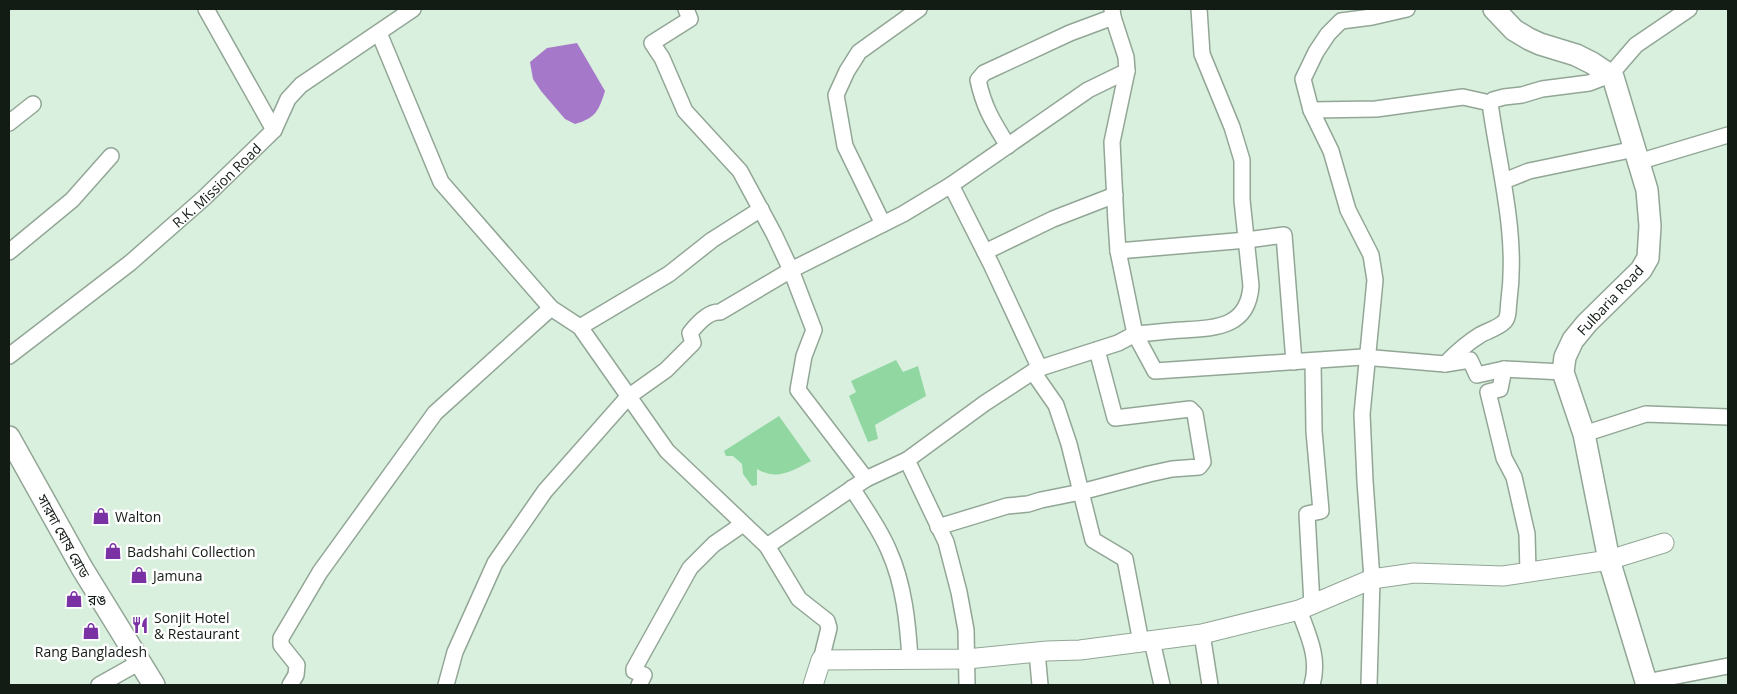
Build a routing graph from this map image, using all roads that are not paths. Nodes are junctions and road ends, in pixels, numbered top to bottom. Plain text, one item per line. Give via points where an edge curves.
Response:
1 (206, 9) edge
2 (413, 9) edge
3 (686, 9) edge
4 (919, 9) edge
5 (1199, 9) edge
6 (1407, 9) edge
7 (1494, 9) edge
8 (1689, 9) edge
9 (1113, 13) edge
10 (379, 33) junction
11 (1127, 72) junction
12 (1610, 75) junction
13 (1490, 103) junction
14 (33, 104) dead end
15 (1311, 110) junction
16 (9, 123) edge
17 (274, 130) junction
18 (1728, 136) edge
19 (1008, 146) junction
20 (111, 156) dead end
21 (1636, 156) junction
22 (1504, 181) junction
23 (951, 185) junction
24 (1115, 195) junction
25 (761, 209) junction
26 (883, 224) junction
27 (1247, 240) junction
28 (1118, 251) junction
29 (9, 252) edge
30 (985, 252) junction
31 (792, 270) junction
32 (551, 308) junction
33 (580, 327) junction
34 (1136, 334) junction
35 (1096, 350) junction
36 (9, 356) edge
37 (1368, 358) junction
38 (1313, 361) junction
39 (1294, 362) junction
40 (1445, 364) junction
41 (1504, 369) junction
42 (1036, 370) junction
43 (1563, 372) junction
44 (628, 397) junction
45 (1728, 417) edge
46 (1584, 434) junction
47 (9, 436) edge
48 (907, 460) junction
49 (866, 479) junction
50 (852, 488) junction
51 (1081, 492) junction
52 (743, 524) junction
53 (938, 527) junction
54 (1664, 543) dead end
55 (767, 546) junction
56 (1609, 560) junction
57 (1528, 572) junction
58 (1372, 579) junction
59 (1306, 607) junction
60 (1202, 634) junction
61 (1147, 642) junction
62 (1037, 652) junction
63 (968, 659) junction
64 (821, 660) junction
65 (910, 660) junction
66 (140, 662) junction
67 (1728, 666) edge
68 (1646, 684) edge
69 (99, 685) edge
70 (154, 685) edge
71 (290, 685) edge
72 (446, 685) edge
73 (639, 685) edge
74 (813, 685) edge
75 (967, 685) edge
76 (1040, 685) edge
77 (1162, 685) edge
78 (1210, 685) edge
79 (1312, 685) edge
80 (1369, 685) edge

1 - 17 street
2 - 10 street, R.K. Mission Road
3 - 25 street via 690,19 652,43 685,111 740,171
4 - 26 street via 859,52 836,95 845,146
5 - 27 street via 1202,54 1242,160
6 - 15 street via 1341,21 1328,34 1303,79
7 - 12 main road via 1514,30 1535,42 1576,55
8 - 12 street via 1636,45
9 - 11 street
9 - 19 street via 984,74 978,80 988,115
10 - 17 street, R.K. Mission Road via 301,85 288,99
10 - 32 street via 441,182
11 - 19 street via 1088,90
11 - 24 street via 1112,142
12 - 13 street via 1590,83 1504,96
12 - 21 main road, Fulbaria Road
13 - 15 street via 1463,97 1376,109
13 - 22 street
14 - 16 street
15 - 37 street via 1330,151 1348,210 1371,255 1375,280
17 - 36 street, R.K. Mission Road via 130,263
18 - 21 street
19 - 23 street
20 - 29 street via 72,200
21 - 22 street via 1529,171
21 - 43 main road, Fulbaria Road via 1646,190 1648,258 1641,270 1587,322 1573,340 1565,357
22 - 40 street via 1512,238 1508,314 1504,322 1460,349
23 - 26 street
23 - 30 street
24 - 28 street
24 - 30 street via 1053,219
25 - 31 street
25 - 33 street via 712,240 669,274
26 - 31 street
27 - 28 street
27 - 34 street via 1251,286 1250,300 1244,311 1224,325 1211,328
27 - 39 street via 1284,235
28 - 34 street
30 - 42 street
31 - 44 street via 720,312 712,312 690,333 693,343 666,370
31 - 49 street via 814,330 804,356 798,390
32 - 33 street
32 - 71 street via 435,413 320,572 281,638 281,645 297,665
33 - 44 street
34 - 35 street
34 - 39 street via 1155,371
35 - 42 street
35 - 51 street via 1115,418 1190,409 1197,418 1203,462 1200,467 1157,472
37 - 38 street
37 - 40 street
37 - 58 street via 1362,414
38 - 39 street
38 - 59 street via 1314,431 1321,512 1307,514
40 - 41 street via 1470,360 1477,375
41 - 43 street
41 - 57 street via 1500,389 1488,392 1504,458 1514,477 1527,534
42 - 48 street
42 - 51 street via 1056,405
43 - 46 main road
44 - 52 street via 667,451
44 - 72 street via 544,491 495,563 455,652
45 - 46 street via 1646,414
46 - 56 main road
47 - 66 main road, সারদা ঘোষ রোড via 82,568
48 - 49 street
48 - 53 street
49 - 50 street
50 - 55 street
50 - 65 street via 890,552 901,586
51 - 53 street via 1006,506
51 - 61 street via 1093,540 1125,559
52 - 55 street
52 - 73 street via 714,544 690,568 634,669 644,675
53 - 63 street via 946,542 959,592
54 - 56 street
55 - 64 street via 799,599 826,621 828,628
56 - 57 street
56 - 68 main road
57 - 58 street via 1503,576 1414,573
58 - 59 street
58 - 80 street
59 - 60 street
59 - 79 street via 1315,655 1316,674
60 - 61 street
60 - 78 street
61 - 62 street
61 - 77 street
62 - 63 street
62 - 76 street
63 - 65 street
63 - 75 street
64 - 65 street
64 - 74 street
66 - 69 street
66 - 70 main road, সারদা ঘোষ রোড
67 - 68 street

